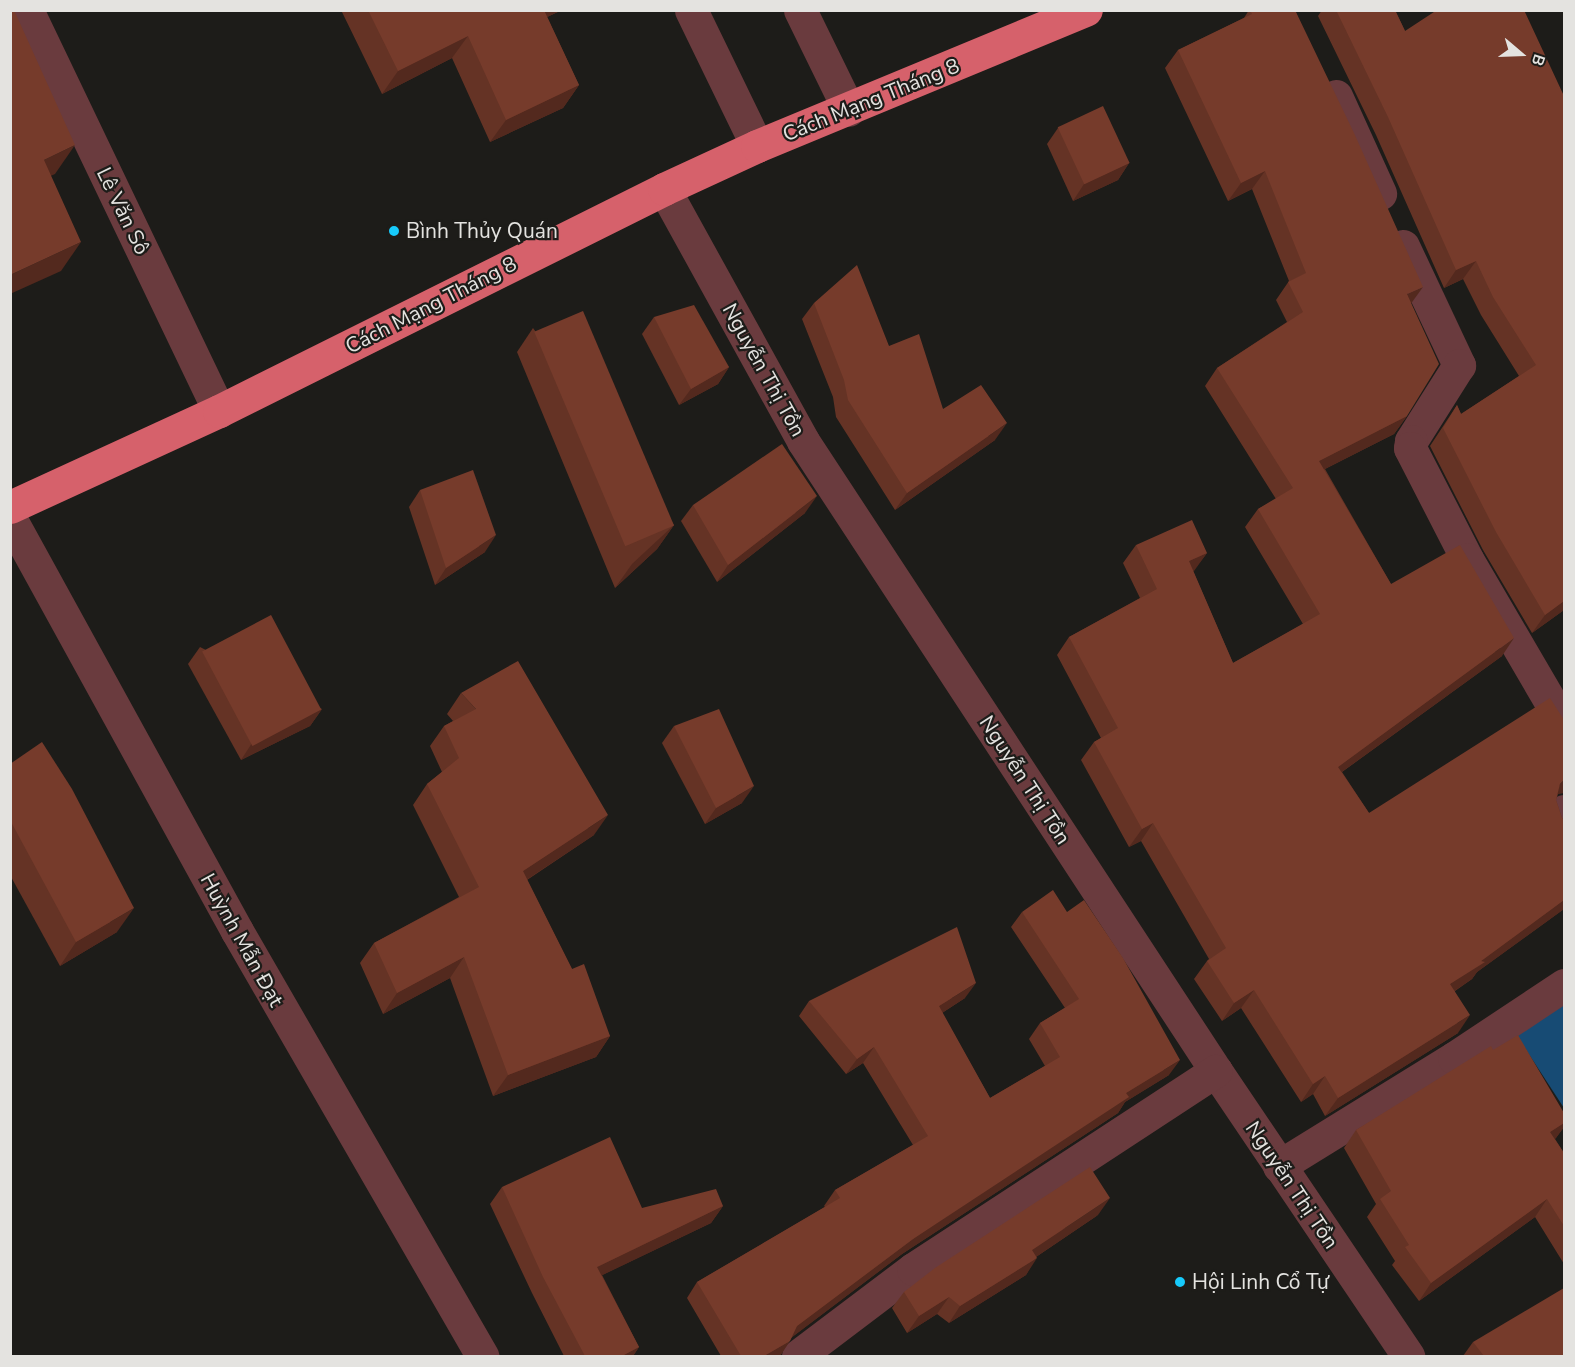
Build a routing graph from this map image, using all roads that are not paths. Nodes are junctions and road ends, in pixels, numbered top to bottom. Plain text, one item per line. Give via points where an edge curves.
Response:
1 (27, 10) edge
2 (692, 10) edge
3 (800, 10) edge
4 (1086, 10) edge
5 (1324, 72) edge
6 (849, 110) junction
7 (757, 146) junction
8 (664, 189) junction
9 (219, 411) junction
10 (10, 507) edge
11 (10, 518) edge
12 (1564, 725) edge
13 (1564, 811) edge
14 (1564, 824) edge
15 (1564, 985) edge
16 (1216, 1071) junction
17 (1279, 1166) junction
18 (482, 1356) edge
19 (798, 1356) edge
20 (1408, 1356) edge

1 - 9 street, Lê Văn Sô
2 - 7 street
3 - 6 street
4 - 6 highway, Cách Mạng Tháng 8
5 - 12 street via 1459,364 1410,448 1467,559
6 - 7 highway, Cách Mạng Tháng 8
7 - 8 highway, Cách Mạng Tháng 8
8 - 9 highway, Cách Mạng Tháng 8
8 - 16 street, Nguyễn Thị Tồn via 803,441
9 - 10 highway, Cách Mạng Tháng 8
11 - 18 street, Huỳnh Mẫn Đạt via 237,931
13 - 14 street
15 - 17 street
16 - 17 street, Nguyễn Thị Tồn
16 - 19 street via 913,1269
17 - 20 street, Nguyễn Thị Tồn

